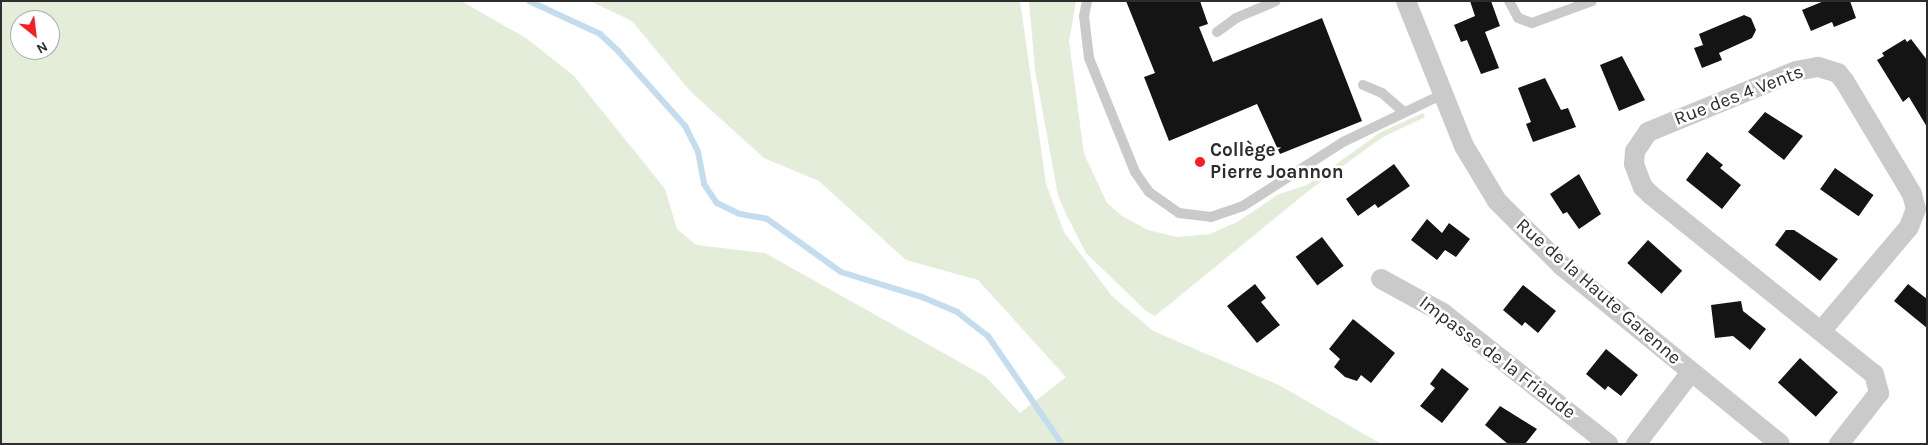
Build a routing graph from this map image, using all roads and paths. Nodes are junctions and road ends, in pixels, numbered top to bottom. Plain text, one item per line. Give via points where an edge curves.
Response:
1 (1087, 1) edge
2 (1276, 1) edge
3 (1406, 1) edge
4 (1509, 1) edge
5 (1592, 1) edge
6 (1217, 32) dead end
7 (1364, 85) dead end
8 (1442, 94) junction
9 (1403, 111) junction
10 (1381, 279) dead end
11 (1822, 330) junction
12 (1691, 372) junction
13 (1608, 444) edge
14 (1636, 444) edge
15 (1780, 444) edge
16 (1838, 444) edge

1 - 9 lane via 1084,16 1089,58 1136,172 1149,192 1179,213 1211,217 1235,210 1344,142
2 - 6 lane via 1236,18
3 - 8 street, Rue de la Haute Garenne
4 - 5 lane via 1518,18 1532,23
7 - 9 lane via 1382,93
8 - 9 lane
8 - 12 street, Rue de la Haute Garenne via 1480,177 1514,221 1562,266
10 - 13 street, Impasse de la Friaude via 1443,312
11 - 11 street, Rue des 4 Vents via 1643,187 1634,164 1635,151 1648,132 1796,71 1818,67 1838,73 1912,194 1916,209 1909,226
11 - 16 street, Rue des 4 Vents via 1874,374 1880,387 1875,400
12 - 14 street
12 - 15 street, Rue de la Haute Garenne

